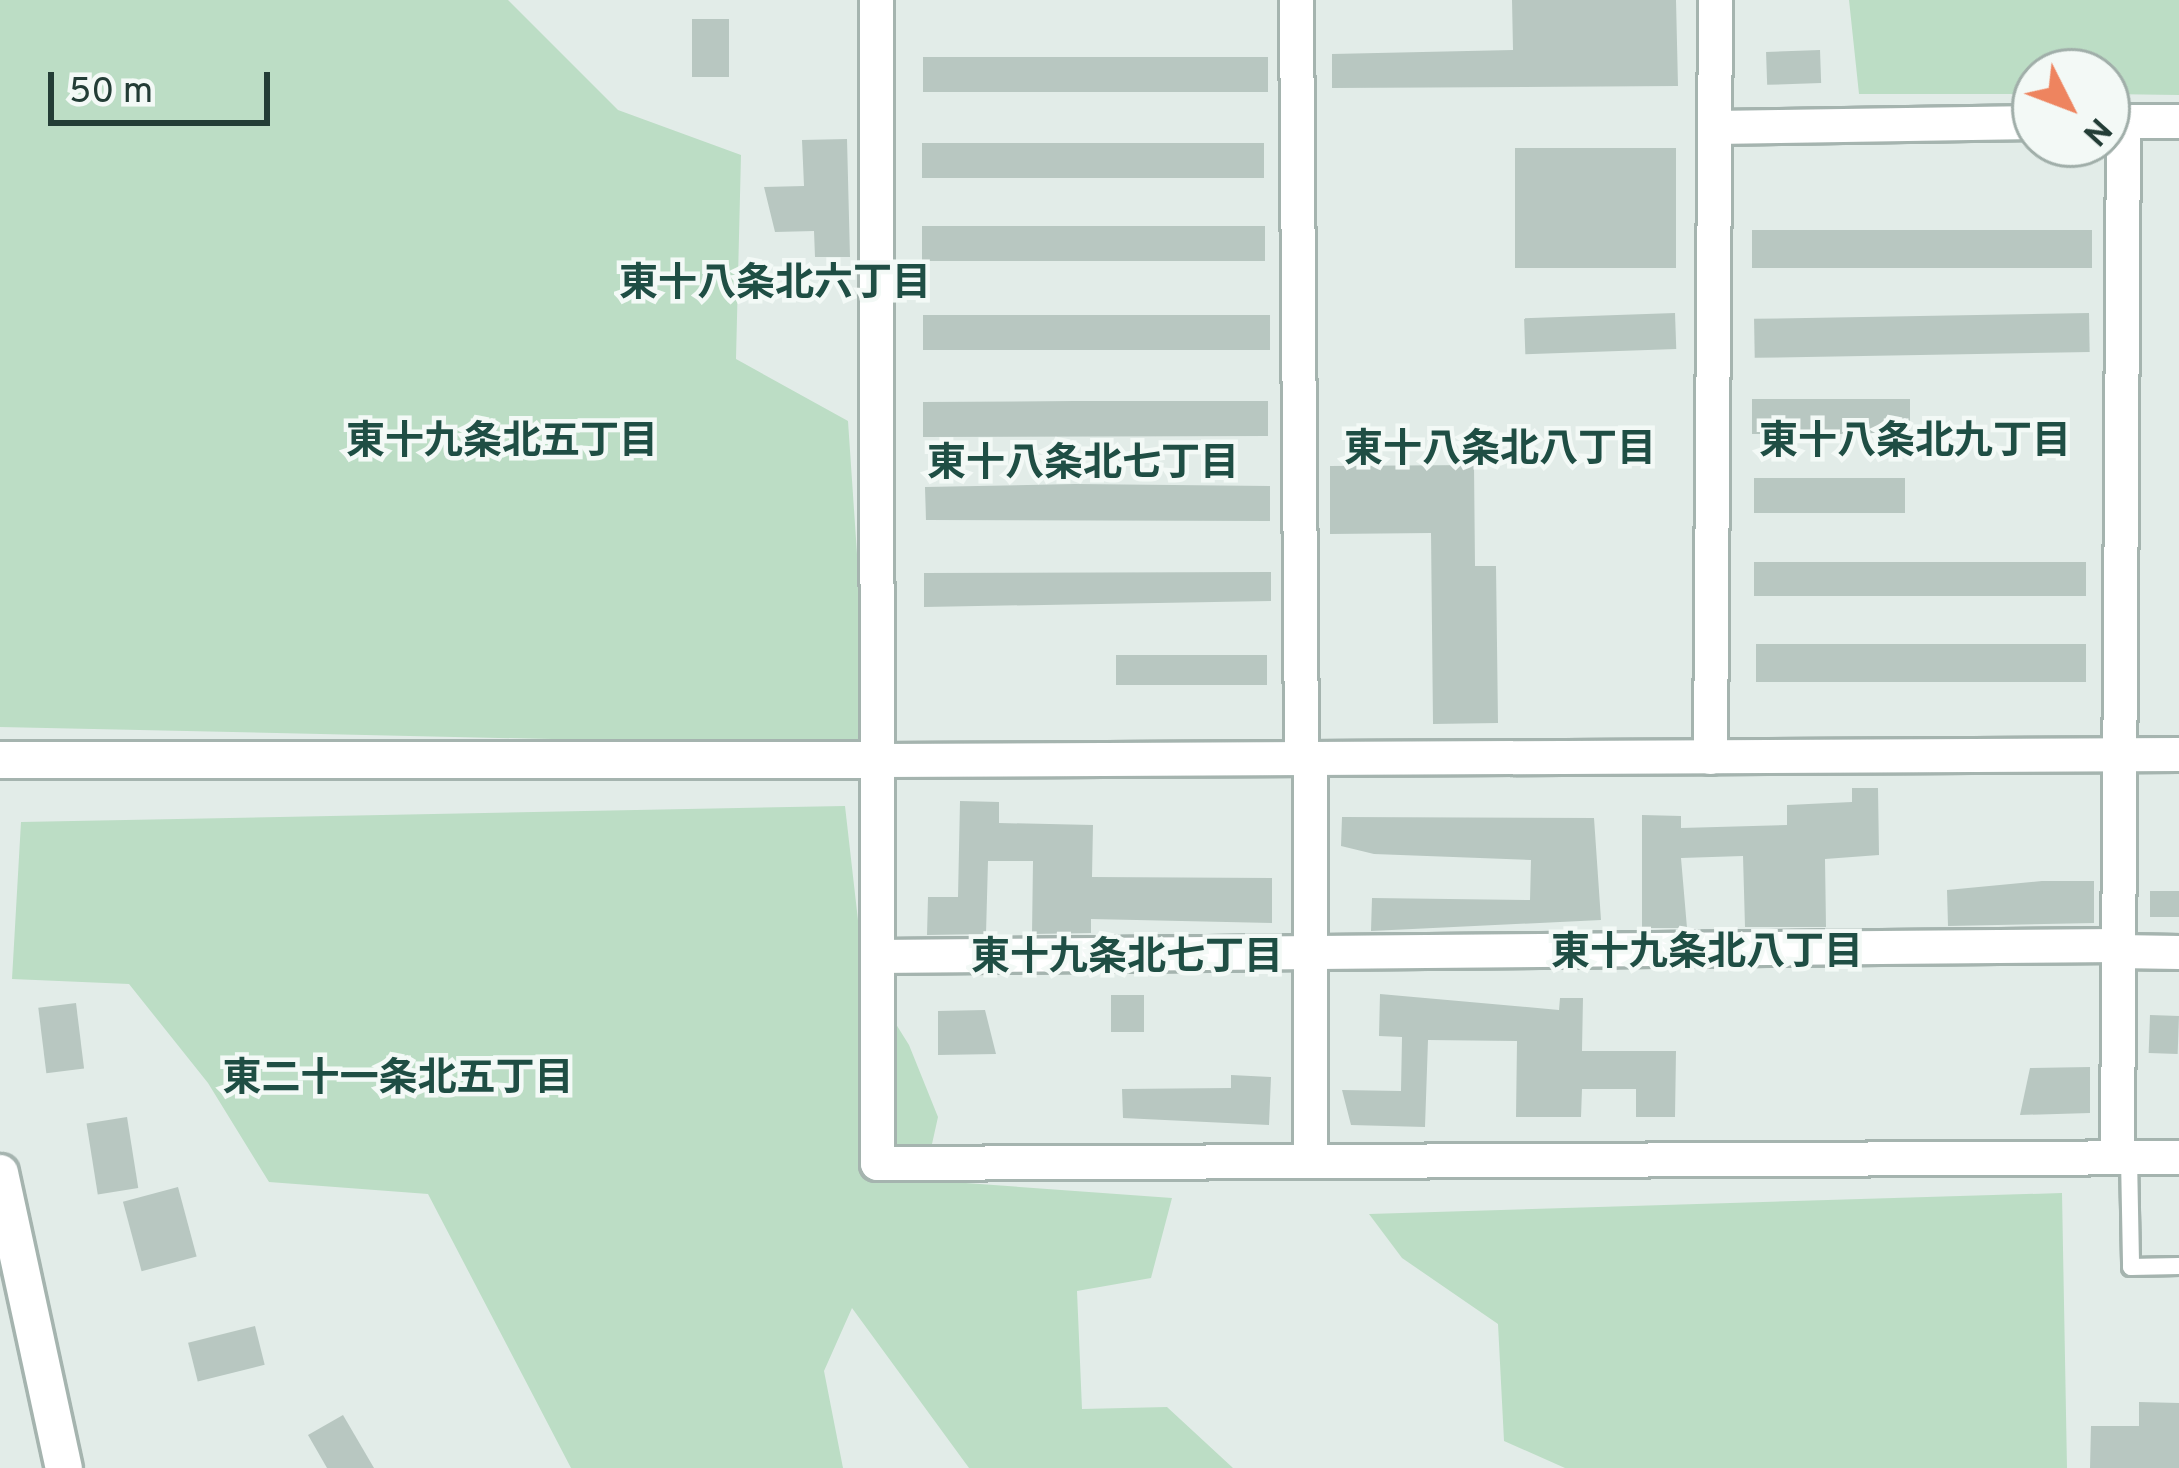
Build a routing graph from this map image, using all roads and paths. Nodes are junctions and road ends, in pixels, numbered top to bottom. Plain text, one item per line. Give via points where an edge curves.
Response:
1 (876, 0) edge
2 (1296, 0) edge
3 (1714, 0) edge
4 (2131, 121) edge
5 (2179, 121) edge
6 (2011, 122) edge
7 (1714, 127) junction
8 (2115, 168) edge
9 (2119, 754) junction
10 (2179, 754) edge
11 (1710, 757) junction
12 (1305, 759) junction
13 (0, 760) edge
14 (879, 760) junction
15 (2118, 948) junction
16 (2179, 952) edge
17 (877, 956) junction
18 (1310, 956) junction
19 (1310, 1157) junction
20 (2179, 1157) edge
21 (2123, 1158) junction
22 (0, 1173) edge
23 (2179, 1266) edge
24 (64, 1468) edge

1 - 14 street
2 - 12 street
3 - 7 street
4 - 5 street
6 - 7 street
7 - 11 street
8 - 9 street
9 - 10 street
9 - 11 street
9 - 15 street
11 - 12 street
12 - 14 street
12 - 18 street
13 - 14 street
14 - 17 street
15 - 16 street
15 - 18 street
15 - 21 street
17 - 18 street
17 - 19 street via 877,1163
18 - 19 street
19 - 21 street
20 - 21 street
21 - 23 lane via 2132,1268
22 - 24 street

